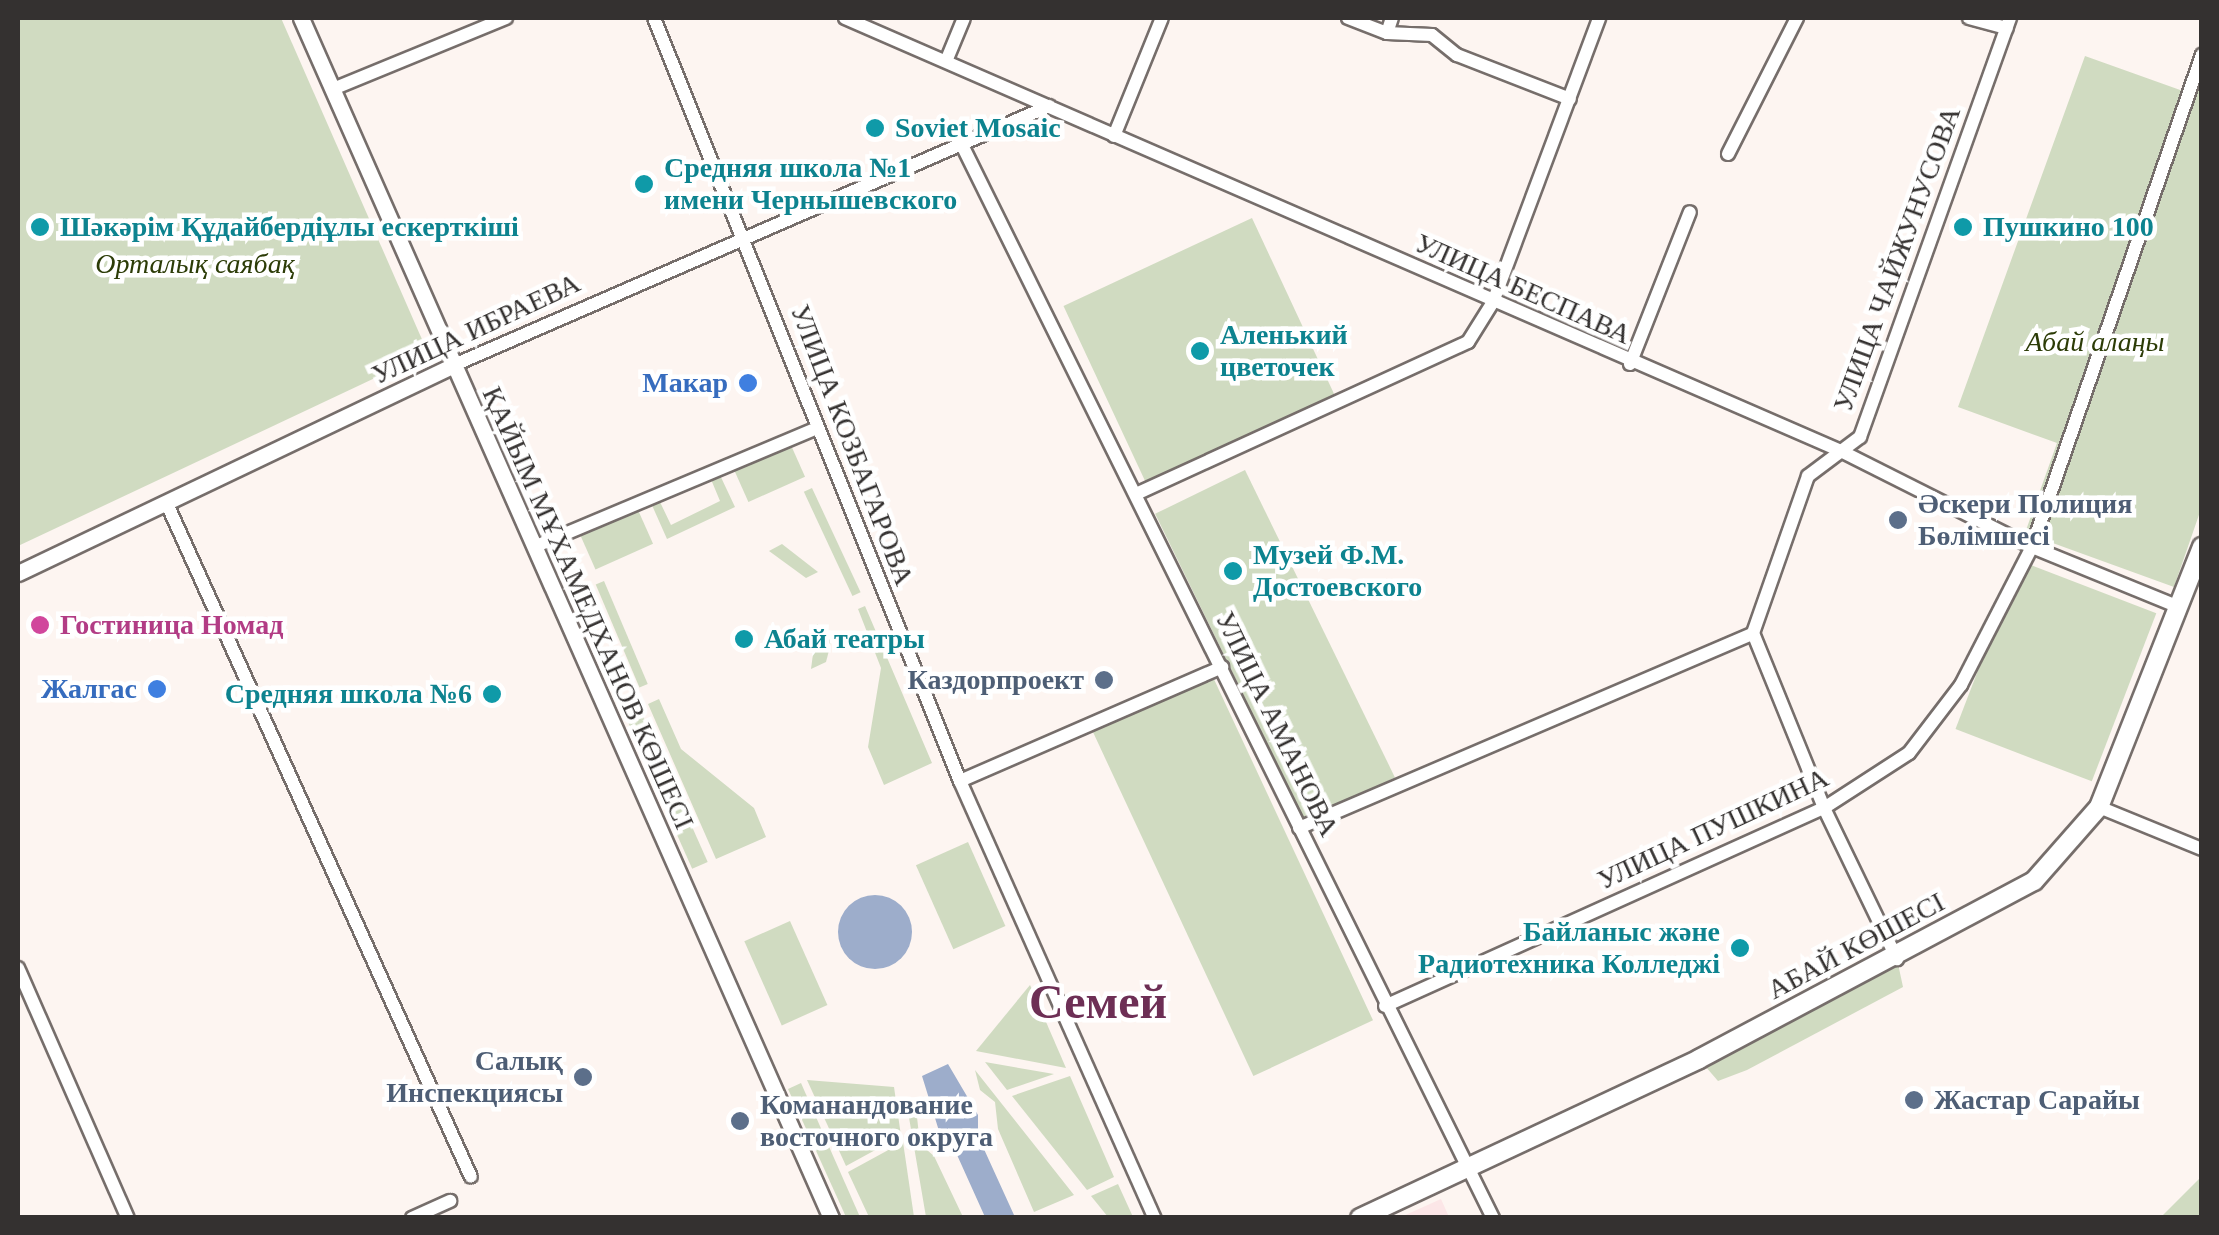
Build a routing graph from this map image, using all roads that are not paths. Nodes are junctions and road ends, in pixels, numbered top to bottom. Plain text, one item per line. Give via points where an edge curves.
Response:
1 (301, 18) edge
2 (506, 18) edge
3 (654, 18) edge
4 (845, 18) edge
5 (964, 18) edge
6 (1162, 18) edge
7 (1348, 18) edge
8 (1392, 18) edge
9 (1599, 18) edge
10 (1796, 18) edge
11 (1969, 18) edge
12 (2008, 23) edge
13 (1388, 33) junction
14 (2202, 55) edge
15 (947, 60) junction
16 (333, 89) junction
17 (1570, 99) junction
18 (1049, 106) junction
19 (1114, 136) junction
20 (960, 141) junction
21 (1728, 154) dead end
22 (1690, 212) dead end
23 (745, 235) junction
24 (1493, 302) junction
25 (454, 364) junction
26 (1630, 364) junction
27 (815, 429) junction
28 (1841, 451) junction
29 (1136, 494) junction
30 (167, 504) junction
31 (534, 547) junction
32 (2202, 547) edge
33 (2032, 548) junction
34 (18, 573) edge
35 (2179, 607) junction
36 (1754, 633) junction
37 (1222, 667) junction
38 (960, 781) junction
39 (1824, 808) junction
40 (2099, 808) junction
41 (1298, 828) junction
42 (2202, 850) edge
43 (1897, 959) junction
44 (18, 968) edge
45 (1385, 1006) junction
46 (1466, 1170) junction
47 (471, 1177) dead end
48 (450, 1201) dead end
49 (128, 1218) edge
50 (412, 1218) edge
51 (830, 1218) edge
52 (1155, 1218) edge
53 (1360, 1218) edge
54 (1493, 1218) edge

1 - 16 street, ҚАЙЫМ МҰХАМЕДХАНОВ КӨШЕСІ
2 - 16 street
3 - 23 street, УЛИЦА КОЗБАГАРОВА
4 - 15 street, УЛИЦА БЕСПАВА
5 - 15 street
6 - 19 street
7 - 13 street
8 - 13 street
9 - 17 street
10 - 21 street
11 - 12 street
12 - 28 street, УЛИЦА ЧАЙЖУНУСОВА via 1860,438
13 - 17 street via 1432,35 1457,56
14 - 33 street, УЛИЦА ПУШКИНА
15 - 18 street, УЛИЦА БЕСПАВА
16 - 25 street, ҚАЙЫМ МҰХАМЕДХАНОВ КӨШЕСІ
17 - 24 street
18 - 19 street, УЛИЦА БЕСПАВА
18 - 20 street, УЛИЦА ИБРАЕВА
19 - 24 street, УЛИЦА БЕСПАВА
20 - 23 street, УЛИЦА ИБРАЕВА
20 - 29 street, УЛИЦА АМАНОВА
22 - 26 street
23 - 25 street, УЛИЦА ИБРАЕВА
23 - 27 street, УЛИЦА КОЗБАГАРОВА
24 - 26 street, УЛИЦА БЕСПАВА
24 - 29 street via 1468,342
25 - 30 street, УЛИЦА ИБРАЕВА
25 - 31 street, ҚАЙЫМ МҰХАМЕДХАНОВ КӨШЕСІ
26 - 28 street, УЛИЦА БЕСПАВА
27 - 31 street
27 - 38 street, УЛИЦА КОЗБАГАРОВА
28 - 33 street, УЛИЦА БЕСПАВА
28 - 36 street, УЛИЦА ЧАЙЖУНУСОВА via 1808,476
29 - 37 street, УЛИЦА АМАНОВА
30 - 34 street, УЛИЦА ИБРАЕВА
30 - 47 street
31 - 51 street, ҚАЙЫМ МҰХАМЕДХАНОВ КӨШЕСІ
32 - 35 main road, АБАЙ КӨШЕСІ
33 - 35 street, УЛИЦА БЕСПАВА
33 - 39 street, УЛИЦА ПУШКИНА via 1961,684 1908,754
35 - 40 main road, АБАЙ КӨШЕСІ
36 - 39 street
36 - 41 street
37 - 38 street
37 - 41 street, УЛИЦА АМАНОВА
38 - 52 street, УЛИЦА КОЗБАГАРОВА
39 - 43 street
39 - 45 street, УЛИЦА ПУШКИНА
40 - 42 street
40 - 43 main road, АБАЙ КӨШЕСІ via 2034,881
41 - 45 street, УЛИЦА АМАНОВА
43 - 46 main road, АБАЙ КӨШЕСІ
44 - 49 street
45 - 46 street, УЛИЦА АМАНОВА
46 - 53 main road, АБАЙ КӨШЕСІ
46 - 54 street, УЛИЦА АМАНОВА
48 - 50 street

